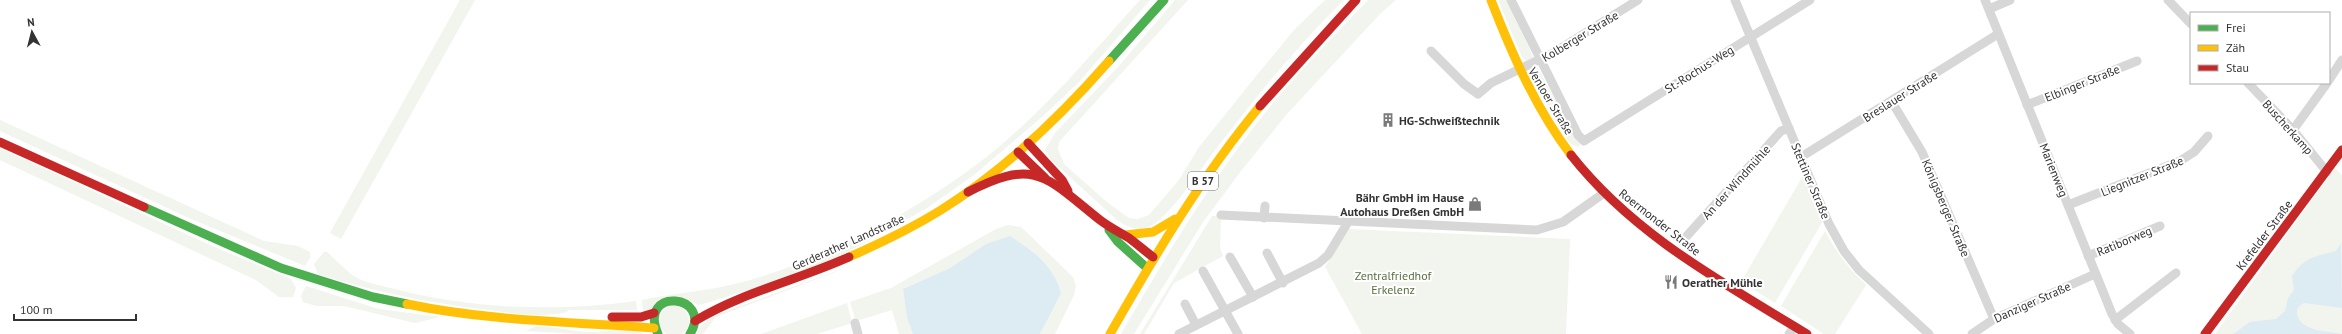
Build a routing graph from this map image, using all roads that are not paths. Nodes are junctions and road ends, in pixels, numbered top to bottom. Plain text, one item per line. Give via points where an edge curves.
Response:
1 (1164, 0) edge
2 (1356, 0) edge
3 (1491, 0) edge
4 (1511, 0) edge
5 (1638, 0) edge
6 (1735, 0) edge
7 (1810, 0) edge
8 (2010, 0) edge
9 (2168, 0) edge
10 (1987, 4) edge
11 (2190, 23) edge
12 (1998, 34) junction
13 (1752, 37) junction
14 (1431, 51) dead end
15 (1540, 60) junction
16 (2342, 60) edge
17 (2137, 61) dead end
18 (1521, 70) junction
19 (2330, 78) edge
20 (2249, 84) edge
21 (2326, 84) edge
22 (1892, 102) junction
23 (2027, 105) junction
24 (1789, 128) junction
25 (2294, 130) junction
26 (2208, 136) dead end
27 (0, 142) edge
28 (1028, 143) junction
29 (2342, 150) edge
30 (1018, 152) junction
31 (1801, 157) junction
32 (2327, 172) junction
33 (1051, 183) junction
34 (968, 192) junction
35 (1604, 193) junction
36 (1070, 195) junction
37 (2068, 205) junction
38 (1265, 206) dead end
39 (1221, 215) dead end
40 (1180, 216) junction
41 (1264, 218) junction
42 (1348, 222) junction
43 (1103, 223) junction
44 (2160, 226) dead end
45 (1125, 235) junction
46 (1686, 238) dead end
47 (1267, 253) dead end
48 (2088, 256) junction
49 (1153, 257) junction
50 (1230, 257) dead end
51 (1147, 268) junction
52 (1203, 271) dead end
53 (2176, 273) dead end
54 (2095, 274) junction
55 (1283, 283) junction
56 (1253, 297) junction
57 (726, 303) junction
58 (1185, 304) dead end
59 (691, 309) junction
60 (1225, 312) junction
61 (654, 313) junction
62 (1994, 319) junction
63 (2115, 320) junction
64 (569, 321) junction
65 (695, 321) junction
66 (855, 323) dead end
67 (1196, 325) junction
68 (1792, 330) edge
69 (656, 331) edge
70 (690, 334) edge
71 (858, 334) edge
72 (1110, 334) edge
73 (1179, 334) edge
74 (1238, 334) edge
75 (1807, 334) edge
76 (1928, 334) edge
77 (1972, 334) edge
78 (2130, 334) edge
79 (2205, 334) edge

1 - 28 main road, Gerderather Landstraße via 1096,78
2 - 40 main road, B 57 via 1312,45 1258,108
3 - 18 main road
4 - 15 street
5 - 15 street, Kolberger Straße
6 - 13 street, Stettiner Straße
7 - 13 street, St.-Rochus-Weg
8 - 10 street
9 - 11 street
10 - 12 street, Marienweg
12 - 22 street, Breslauer Straße
12 - 23 street, Marienweg
13 - 15 street, St.-Rochus-Weg via 1584,141 1578,135
13 - 24 street, Stettiner Straße
14 - 18 street, Venloer Straße via 1464,84 1478,94 1491,83
15 - 18 street, Kolberger Straße
16 - 19 street
17 - 23 street, Elbinger Straße
18 - 35 main road, Venloer Straße via 1564,146
20 - 25 street, Buscherkamp
21 - 25 street
22 - 31 street, Breslauer Straße
22 - 62 street, Königsberger Straße via 1922,152
23 - 37 street, Marienweg
24 - 31 street, Stettiner Straße
24 - 46 street, An der Windmühle via 1782,131
25 - 32 street, Buscherkamp
26 - 37 street, Liegnitzer Straße via 2194,152 2180,161
27 - 64 main road via 303,276 373,297 434,310 518,319
28 - 30 main road, Gerderather Landstraße
28 - 36 main road via 1062,180
29 - 32 main road, Krefelder Straße
30 - 33 main road
30 - 34 main road, Gerderather Landstraße
31 - 76 street, Stettiner Straße via 1829,224 1844,251 1859,270
32 - 79 main road, Krefelder Straße
33 - 34 main road via 1036,176 1018,173 995,178
33 - 36 main road
34 - 57 main road, Gerderather Landstraße via 905,231 872,247 815,272
35 - 42 street, Roermonder Straße via 1563,222 1537,230
35 - 68 main road, Roermonder Straße via 1682,257
36 - 43 main road
37 - 48 street, Marienweg
38 - 41 street
39 - 41 street, Roermonder Straße
40 - 45 main road, B 57 via 1152,232
40 - 49 main road, B 57
41 - 42 street, Roermonder Straße
42 - 55 street via 1328,255 1320,263
43 - 45 main road
43 - 51 main road via 1118,242
44 - 48 street, Ratiborweg
45 - 49 main road
47 - 55 street
48 - 54 street, Marienweg
49 - 51 main road, B 57
50 - 56 street
51 - 72 main road, B 57
52 - 60 street
53 - 63 street
54 - 62 street, Danziger Straße
54 - 63 street, Marienweg
55 - 56 street
56 - 60 street
57 - 59 main road, Gerderather Landstraße
57 - 65 main road, Gerderather Landstraße
58 - 67 street
59 - 61 main road via 687,304 675,300 662,303
59 - 65 main road
60 - 67 street
60 - 74 street
61 - 64 main road via 641,317
61 - 69 main road
62 - 77 street, Danziger Straße
63 - 78 street, Marienweg
64 - 69 main road
65 - 70 main road
66 - 71 street
67 - 73 street
68 - 75 main road, Roermonder Straße

